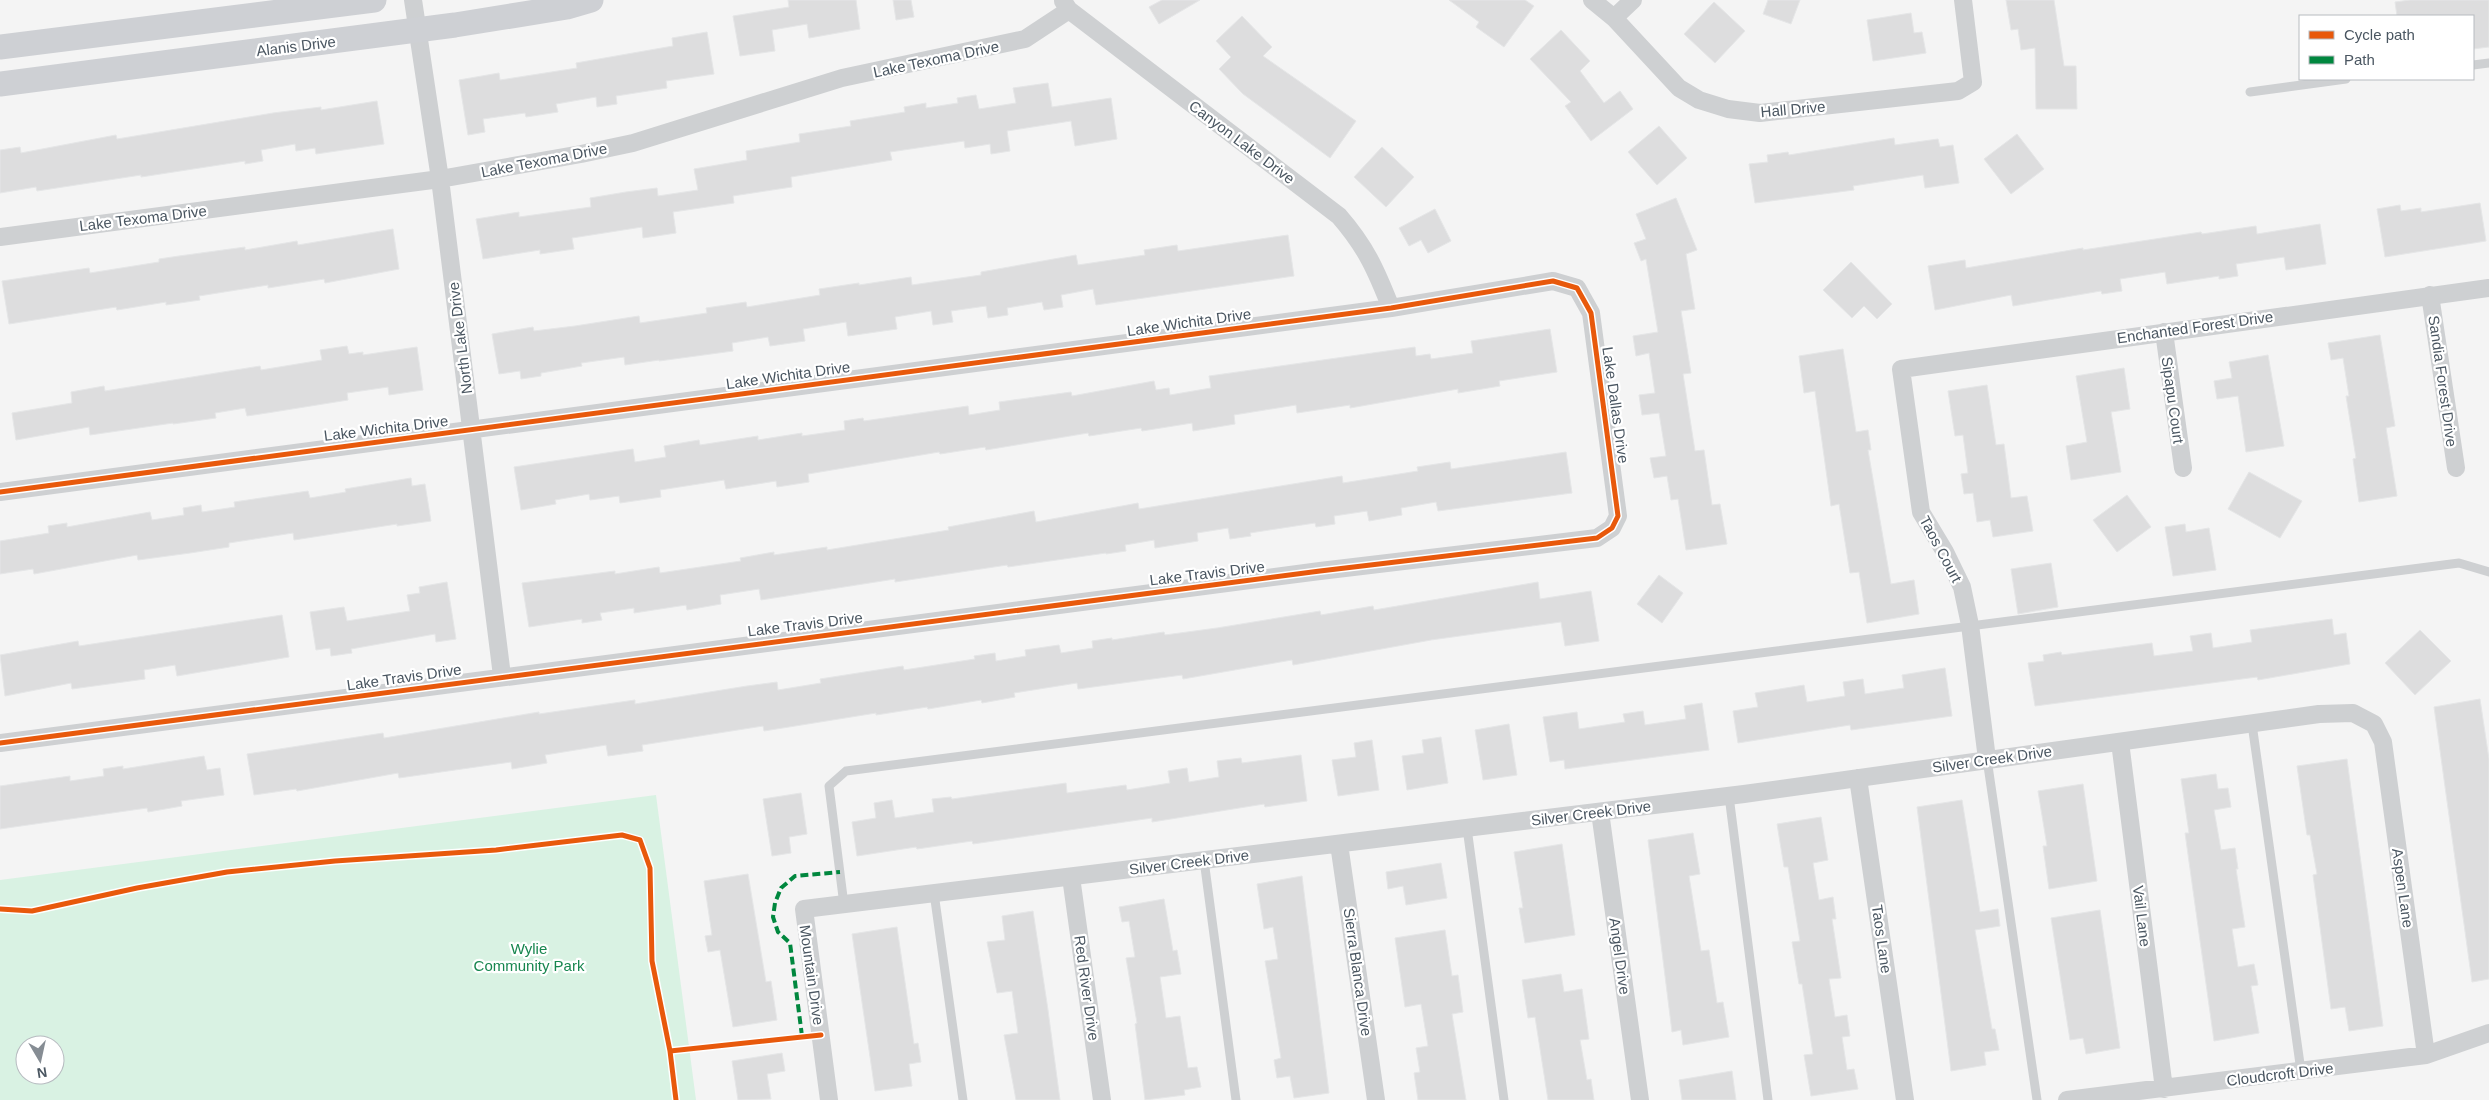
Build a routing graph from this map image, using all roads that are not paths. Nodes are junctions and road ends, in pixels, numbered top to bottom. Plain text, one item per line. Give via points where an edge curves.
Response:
1 (374, 0) edge
2 (413, 0) edge
3 (591, 0) edge
4 (1592, 0) edge
5 (1633, 0) edge
6 (1963, 0) edge
7 (1066, 5) edge
8 (1614, 18) junction
9 (418, 30) junction
10 (0, 47) edge
11 (2489, 62) edge
12 (2474, 65) edge
13 (2339, 80) edge
14 (0, 84) edge
15 (2250, 92) dead end
16 (440, 179) junction
17 (0, 237) edge
18 (1577, 288) joint
19 (2489, 288) edge
20 (2430, 294) junction
21 (1391, 308) junction
22 (2164, 332) junction
23 (1901, 369) joint
24 (471, 430) junction
25 (2183, 468) dead end
26 (2456, 468) dead end
27 (0, 492) edge
28 (1612, 528) joint
29 (2489, 572) edge
30 (1970, 625) junction
31 (502, 676) junction
32 (2252, 724) junction
33 (2374, 724) joint
34 (2120, 742) junction
35 (0, 743) edge
36 (1987, 759) junction
37 (1858, 778) junction
38 (1729, 796) junction
39 (1600, 812) junction
40 (1467, 828) junction
41 (1339, 844) junction
42 (1204, 860) junction
43 (1071, 877) junction
44 (934, 894) junction
45 (844, 905) junction
46 (804, 910) joint
47 (2489, 1032) edge
48 (2426, 1055) junction
49 (2301, 1071) junction
50 (2164, 1089) junction
51 (829, 1100) edge
52 (963, 1100) edge
53 (1102, 1100) edge
54 (1236, 1100) edge
55 (1376, 1100) edge
56 (1504, 1100) edge
57 (1640, 1100) edge
58 (1768, 1100) edge
59 (1905, 1100) edge
60 (2037, 1100) edge
61 (2068, 1100) edge

1 - 10 main road
2 - 9 street, North Lake Drive
3 - 9 main road, Alanis Drive via 567,7
4 - 8 street, Hall Drive
5 - 8 street
6 - 8 street, Hall Drive via 1973,82 1958,91 1769,112 1728,109 1699,100 1679,88
7 - 16 street, Lake Texoma Drive via 1025,39 1000,46 842,78 633,143
7 - 21 street, Canyon Lake Drive via 1339,216 1370,256
9 - 14 main road, Alanis Drive
9 - 16 street, North Lake Drive
11 - 12 lane
13 - 15 lane
16 - 17 street, Lake Texoma Drive
16 - 24 street, North Lake Drive
18 - 21 street, Lake Wichita Drive via 1553,281
18 - 28 street, Lake Dallas Drive via 1591,313 1618,504 1618,516
19 - 20 street, Enchanted Forest Drive
20 - 22 street, Enchanted Forest Drive
20 - 26 street, Sandia Forest Drive
21 - 24 street, Lake Wichita Drive
22 - 23 street, Enchanted Forest Drive
22 - 25 street, Sipapu Court
23 - 30 street, Taos Court via 1921,512 1962,587
24 - 27 street, Lake Wichita Drive
24 - 31 street, North Lake Drive
28 - 31 street, Lake Travis Drive via 1597,538
29 - 30 lane via 2459,563
30 - 36 street, Taos Court
30 - 45 lane via 846,771 829,786
31 - 35 street, Lake Travis Drive
32 - 33 street, Silver Creek Drive via 2319,714 2353,713
32 - 34 street, Silver Creek Drive
32 - 49 lane
33 - 48 street, Aspen Lane via 2383,742
34 - 36 street, Silver Creek Drive
34 - 50 street, Vail Lane
36 - 37 street, Silver Creek Drive
36 - 60 lane
37 - 38 street, Silver Creek Drive
37 - 59 street, Taos Lane
38 - 39 street, Silver Creek Drive
38 - 58 lane
39 - 40 street, Silver Creek Drive
39 - 57 street, Angel Drive
40 - 41 street, Silver Creek Drive
40 - 56 lane
41 - 42 street, Silver Creek Drive
41 - 55 street, Sierra Blanca Drive
42 - 43 street, Silver Creek Drive
42 - 54 lane
43 - 44 street, Silver Creek Drive
43 - 53 street, Red River Drive
44 - 45 street, Silver Creek Drive
44 - 52 lane
45 - 46 street, Silver Creek Drive
46 - 51 street, Mountain Drive
47 - 48 street, Cloudcroft Drive
48 - 49 street, Cloudcroft Drive
49 - 50 street, Cloudcroft Drive
50 - 61 street, Cloudcroft Drive

